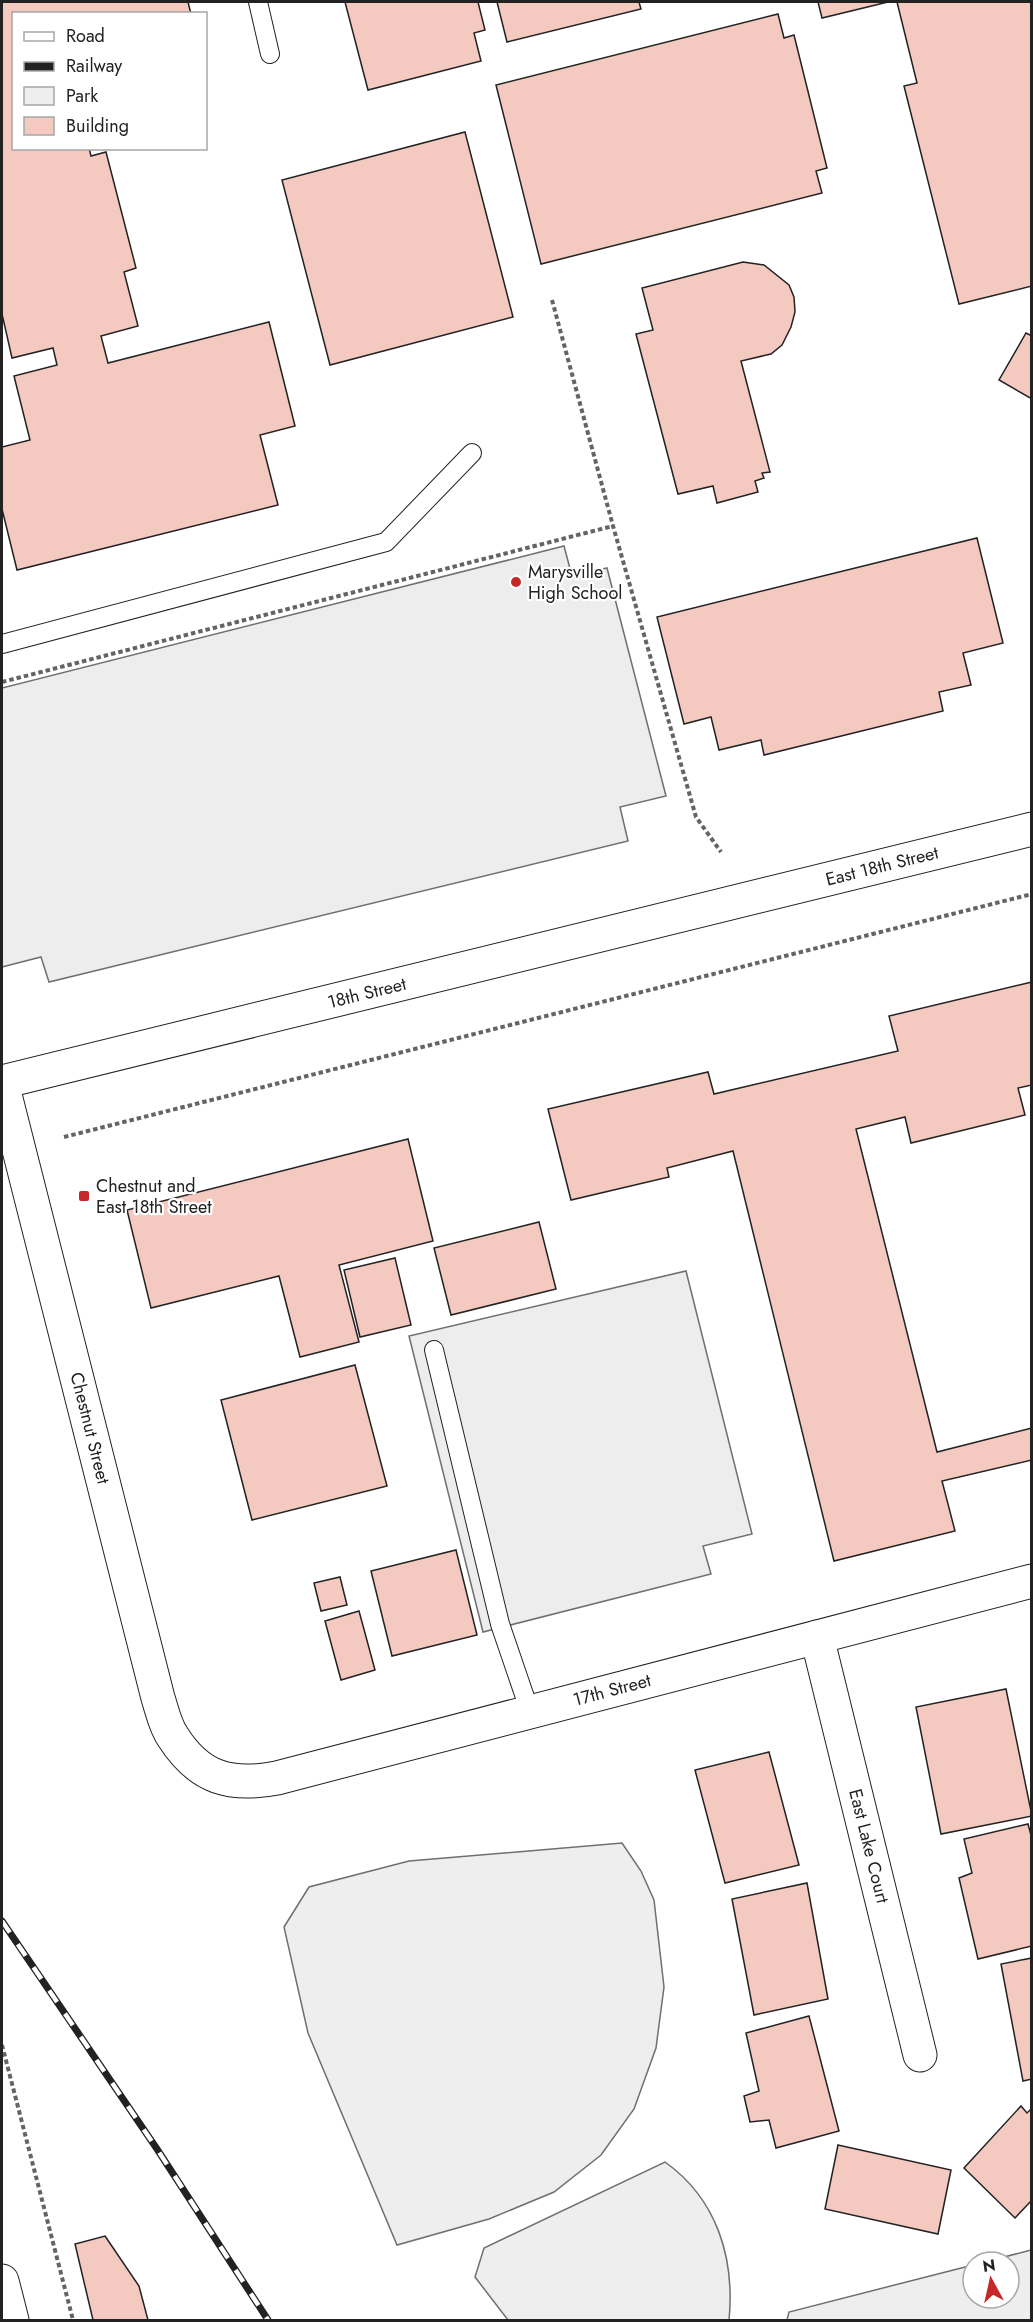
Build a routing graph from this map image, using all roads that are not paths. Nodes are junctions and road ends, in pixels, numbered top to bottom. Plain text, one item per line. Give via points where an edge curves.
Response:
1 (258, 2) edge
2 (270, 54) dead end
3 (472, 453) dead end
4 (2, 644) edge
5 (1032, 829) edge
6 (733, 904) joint
7 (2, 1083) edge
8 (434, 1350) dead end
9 (1032, 1581) edge
10 (817, 1637) junction
11 (530, 1712) junction
12 (195, 1764) joint
13 (920, 2055) dead end
14 (2, 2281) edge
15 (12, 2320) edge

1 - 2 lane
3 - 4 lane via 386,542
5 - 6 main road, East 18th Street
6 - 7 main road, 18th Street
7 - 12 main road, Chestnut Street via 158,1698 171,1736
8 - 11 lane via 500,1624
9 - 10 main road, 17th Street
10 - 11 main road, 17th Street
10 - 13 main road, East Lake Court
11 - 12 main road, 17th Street via 251,1783 225,1780
14 - 15 main road

